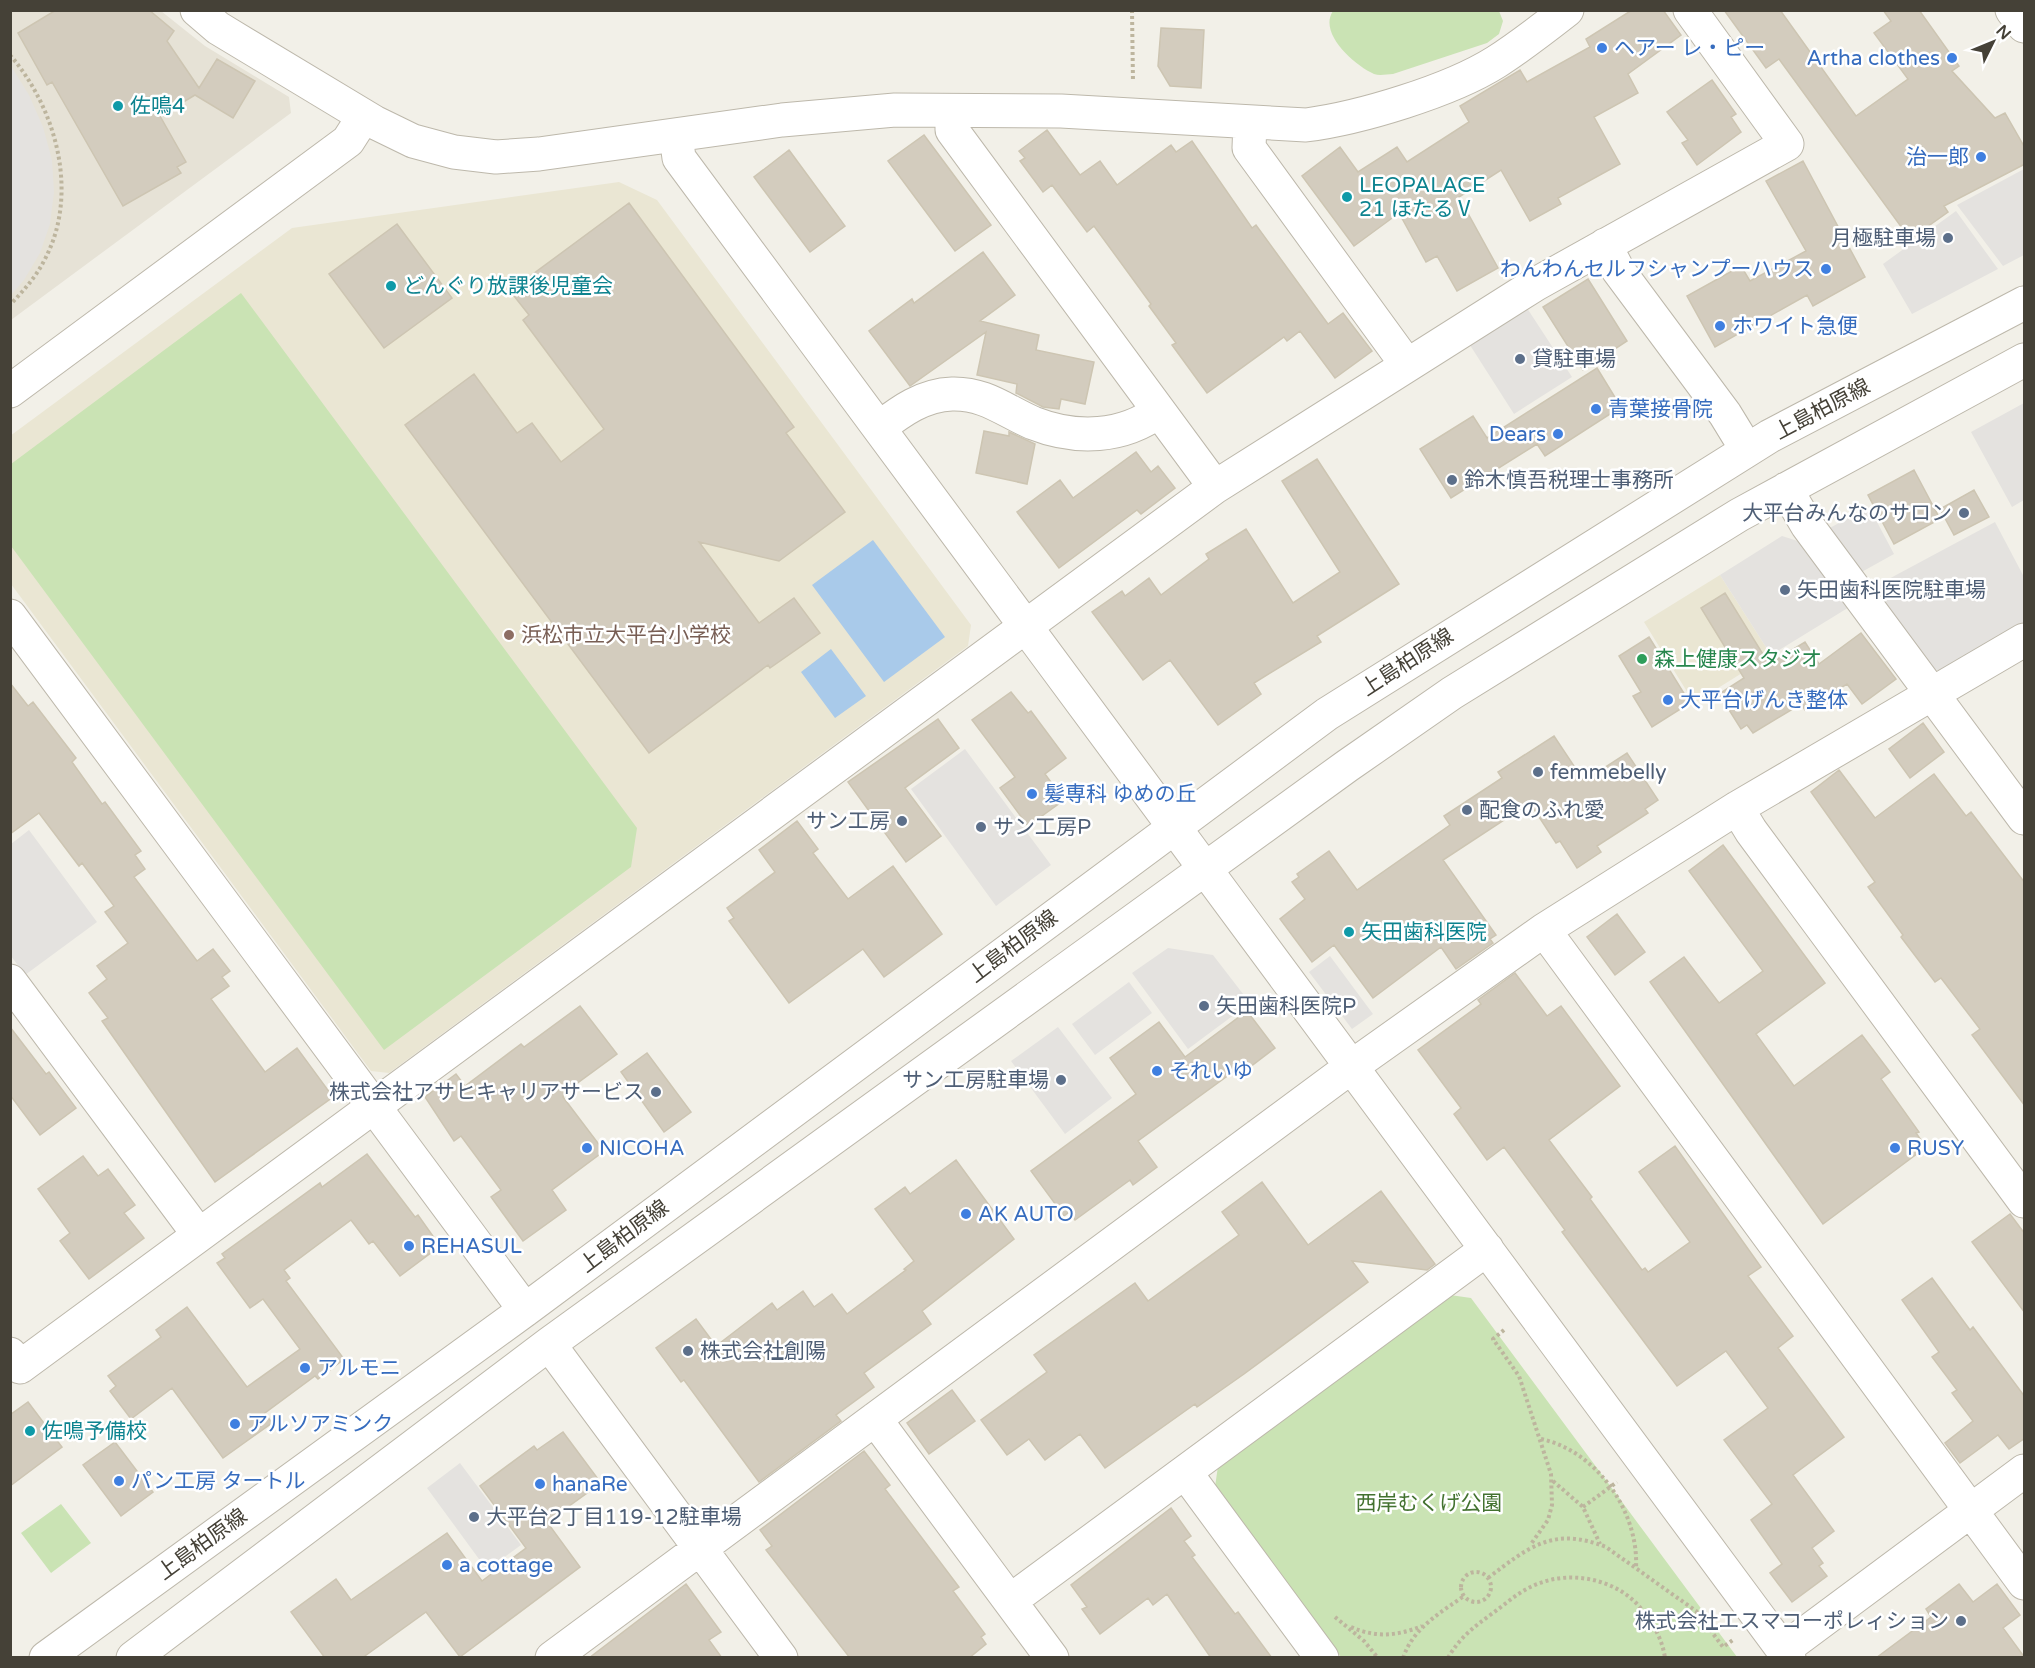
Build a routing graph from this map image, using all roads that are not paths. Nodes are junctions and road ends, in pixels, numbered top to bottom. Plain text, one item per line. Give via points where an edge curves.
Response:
1 (196, 10) edge
2 (1567, 10) edge
3 (1689, 10) edge
4 (2012, 10) edge
5 (2025, 26) edge
6 (952, 111) junction
7 (364, 116) junction
8 (1250, 122) junction
9 (676, 135) junction
10 (1605, 245) junction
11 (2025, 303) edge
12 (2025, 360) edge
13 (1407, 365) junction
14 (10, 391) edge
15 (1160, 411) junction
16 (879, 428) junction
17 (1747, 450) junction
18 (1215, 487) junction
19 (1786, 489) junction
20 (10, 616) edge
21 (1025, 625) junction
22 (2025, 640) edge
23 (1931, 692) junction
24 (1737, 808) junction
25 (2025, 818) edge
26 (1174, 826) junction
27 (1205, 868) junction
28 (1544, 930) junction
29 (10, 981) edge
30 (1351, 1066) junction
31 (374, 1107) junction
32 (2025, 1201) edge
33 (199, 1235) junction
34 (1487, 1249) junction
35 (525, 1310) junction
36 (549, 1344) junction
37 (10, 1354) edge
38 (875, 1419) junction
39 (1185, 1472) junction
40 (2025, 1472) edge
41 (1971, 1511) junction
42 (700, 1548) junction
43 (2025, 1583) edge
44 (1010, 1601) junction
45 (1786, 1654) edge
46 (46, 1658) edge
47 (133, 1658) edge
48 (552, 1658) edge
49 (782, 1658) edge
50 (1052, 1658) edge
51 (1323, 1658) edge

1 - 7 street via 218,28
2 - 8 street via 1496,62 1451,84 1336,121
3 - 10 street via 1787,144
4 - 5 street
6 - 8 street via 1061,111
6 - 9 street via 856,112
6 - 15 street via 952,130
7 - 9 street via 413,141 454,152 496,157
7 - 14 street via 348,141
8 - 13 street via 1249,148
9 - 16 street via 679,158
10 - 13 street
10 - 17 street via 1618,270 1725,414
11 - 17 street, 上島柏原線
12 - 19 street, 上島柏原線
13 - 18 street
15 - 16 street via 1127,429 1082,434 1033,423 987,399 953,394 920,401
15 - 18 street
16 - 21 street
17 - 26 street, 上島柏原線 via 1372,684 1265,757
18 - 21 street
19 - 23 street via 1807,525
19 - 27 street, 上島柏原線 via 1452,693
20 - 31 street
21 - 26 street
21 - 31 street
22 - 23 street
23 - 24 street
23 - 25 street
24 - 28 street
24 - 32 street
26 - 27 street
26 - 35 street, 上島柏原線
27 - 30 street
27 - 36 street, 上島柏原線
28 - 30 street
28 - 41 street
29 - 33 street
30 - 34 street
30 - 38 street
31 - 33 street
31 - 35 street
33 - 37 street via 20,1367
34 - 39 street
34 - 45 street
35 - 46 street, 上島柏原線
36 - 42 street
36 - 47 street, 上島柏原線
38 - 42 street
38 - 44 street
39 - 44 street
39 - 51 street
40 - 41 street
41 - 43 street
41 - 45 street
42 - 48 street
42 - 49 street
44 - 50 street

